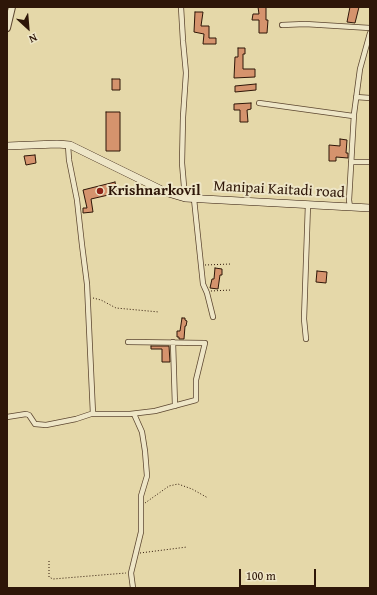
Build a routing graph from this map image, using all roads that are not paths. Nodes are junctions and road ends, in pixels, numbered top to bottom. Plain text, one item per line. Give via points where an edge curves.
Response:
1 (12, 7) edge
2 (181, 7) edge
3 (282, 25) dead end
4 (7, 28) edge
5 (370, 28) edge
6 (370, 33) edge
7 (356, 97) junction
8 (370, 98) edge
9 (258, 103) dead end
10 (354, 116) junction
11 (68, 145) junction
12 (7, 146) edge
13 (351, 162) junction
14 (370, 162) edge
15 (185, 198) junction
16 (194, 199) junction
17 (308, 204) junction
18 (350, 207) junction
19 (370, 208) edge
20 (213, 317) dead end
21 (306, 339) dead end
22 (128, 342) dead end
23 (173, 342) junction
24 (175, 406) junction
25 (93, 414) junction
26 (134, 414) junction
27 (7, 417) edge
28 (133, 588) edge

1 - 4 street
2 - 15 street via 186,73 182,163
3 - 5 street
6 - 7 street via 360,69
7 - 8 street
7 - 10 street
9 - 10 street
10 - 13 street
11 - 12 main road, Manipai Kaitadi road
11 - 15 main road, Manipai Kaitadi road via 168,194
11 - 25 street via 88,294
13 - 14 street
13 - 18 street via 348,200
15 - 16 main road, Manipai Kaitadi road
16 - 17 main road, Manipai Kaitadi road
16 - 20 street via 203,284
17 - 18 main road, Manipai Kaitadi road
17 - 21 street via 304,319
18 - 19 main road, Manipai Kaitadi road
22 - 23 street
23 - 24 street
23 - 24 street via 205,343 196,380 196,400
24 - 26 street
25 - 26 street
25 - 27 street via 46,425 35,424 26,414
26 - 28 street via 142,432 146,451 147,476 142,496 141,532 131,573

